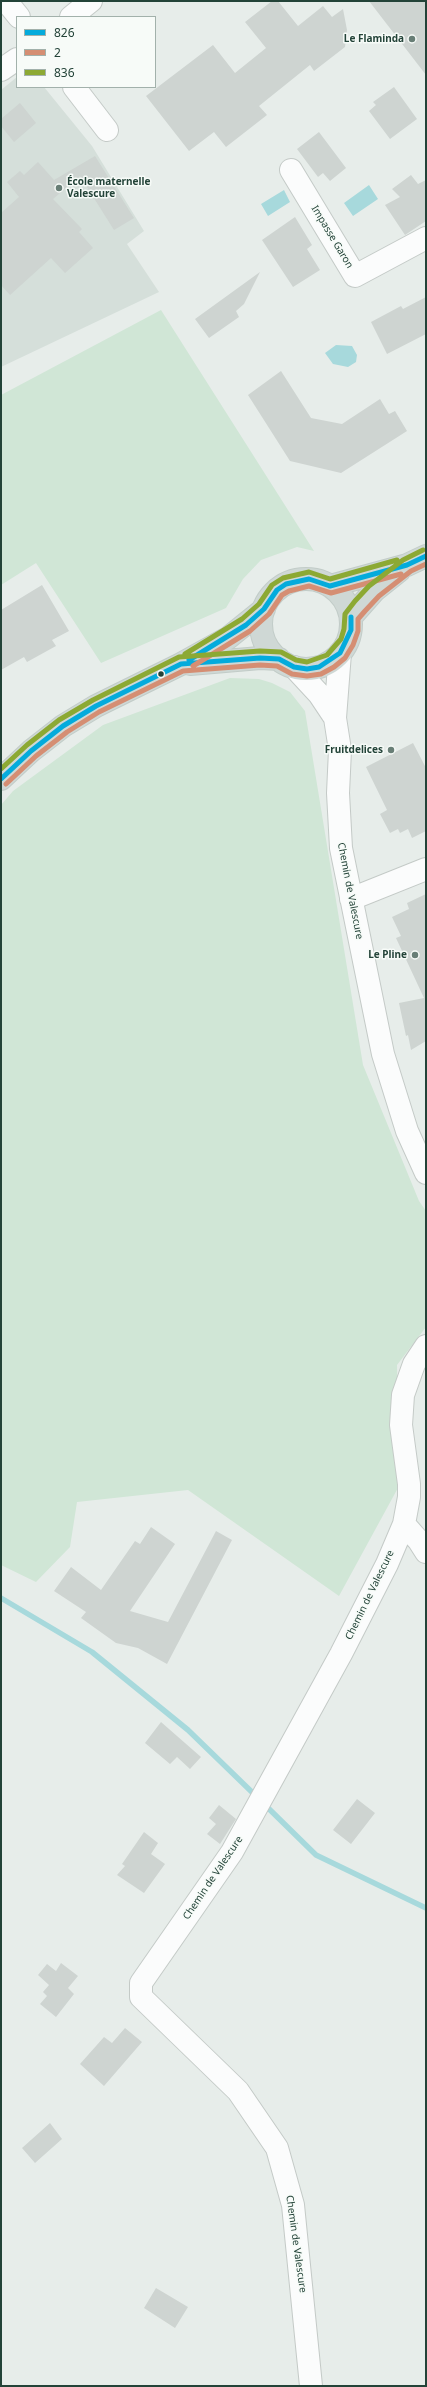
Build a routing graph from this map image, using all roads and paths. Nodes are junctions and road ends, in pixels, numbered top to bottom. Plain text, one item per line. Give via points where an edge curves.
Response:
1 (6, 1) edge
2 (91, 1) edge
3 (18, 16) edge
4 (72, 16) edge
5 (16, 60) edge
6 (1, 70) edge
7 (75, 88) edge
8 (107, 130) dead end
9 (291, 170) dead end
10 (426, 238) edge
11 (426, 556) edge
12 (407, 565) junction
13 (330, 586) junction
14 (264, 609) junction
15 (351, 617) junction
16 (340, 653) junction
17 (286, 663) junction
18 (181, 664) junction
19 (336, 718) junction
20 (1, 779) edge
21 (426, 870) edge
22 (351, 899) junction
23 (426, 1173) edge
24 (426, 1346) edge
25 (404, 1524) junction
26 (426, 1552) edge
27 (311, 2386) edge

1 - 3 street
2 - 4 street
5 - 6 street
7 - 8 street
9 - 10 street, Impasse Garon via 355,276
11 - 12 main road
12 - 13 main road
12 - 15 main road via 374,591
13 - 14 main road via 309,579 297,580 277,590
13 - 15 main road via 340,594
14 - 17 main road via 262,620 265,642
14 - 18 main road via 228,638
15 - 16 main road via 351,630
16 - 17 main road via 319,667 307,669
16 - 19 street, Chemin de Valescure
17 - 18 main road via 254,658
17 - 19 street, Chemin de Valescure via 319,694
18 - 20 main road via 96,706 63,726
19 - 22 street, Chemin de Valescure via 340,750 338,793 341,848
21 - 22 street
22 - 23 street, Chemin de Valescure via 383,1054 407,1131
24 - 25 street, Chemin de Valescure via 414,1364 401,1409 409,1484
25 - 26 street
25 - 27 street, Chemin de Valescure via 387,1564 341,1654 232,1852 141,1983 141,1997 238,2091 277,2148 293,2205

